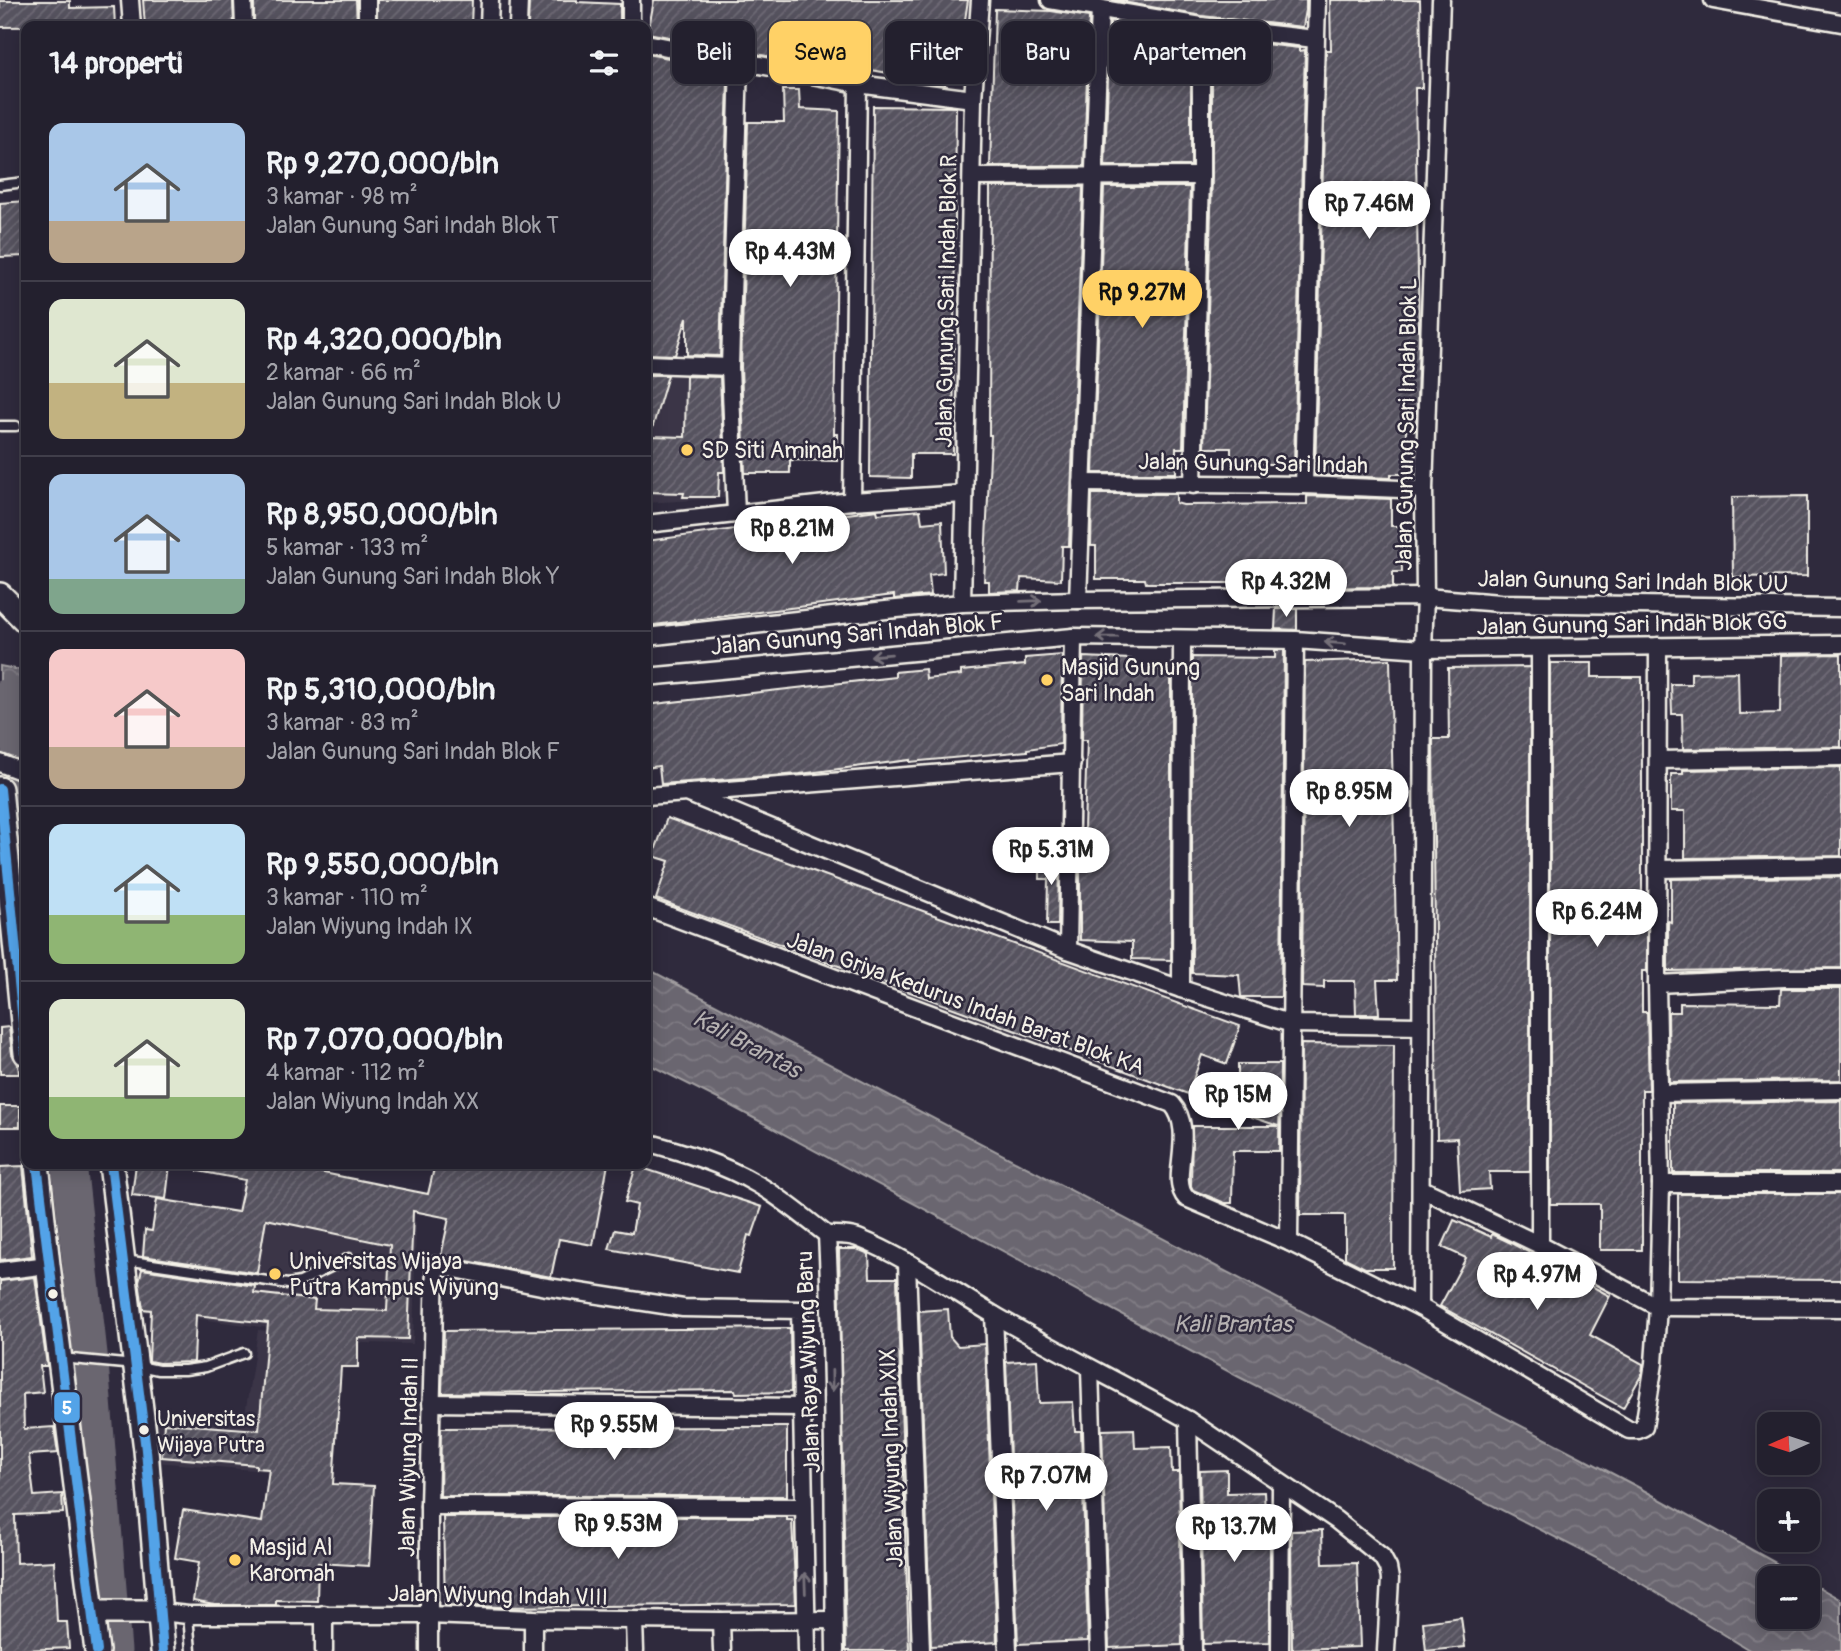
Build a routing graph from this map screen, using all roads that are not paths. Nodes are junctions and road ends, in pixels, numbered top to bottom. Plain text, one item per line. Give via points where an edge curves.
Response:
1 (130, 0) edge
2 (243, 0) edge
3 (367, 0) edge
4 (491, 0) edge
5 (519, 0) edge
6 (631, 0) edge
7 (981, 0) edge
8 (1050, 0) edge
9 (1317, 0) edge
10 (1441, 0) edge
11 (1713, 0) edge
12 (1100, 8) junction
13 (132, 21) edge
14 (244, 21) edge
15 (367, 21) edge
16 (489, 21) edge
17 (518, 21) edge
18 (631, 21) edge
19 (1173, 21) edge
20 (1841, 23) edge
21 (1271, 34) edge
22 (1315, 39) junction
23 (651, 44) edge
24 (672, 48) edge
25 (738, 84) edge
26 (858, 84) joint
27 (1201, 84) edge
28 (973, 99) junction
29 (1093, 175) junction
30 (1201, 176) junction
31 (972, 177) junction
32 (21, 183) edge
33 (0, 185) edge
34 (651, 364) edge
35 (730, 367) junction
36 (0, 426) edge
37 (16, 426) dead end
38 (1082, 483) junction
39 (1193, 485) junction
40 (1304, 485) junction
41 (1424, 490) junction
42 (964, 494) junction
43 (852, 501) junction
44 (736, 514) junction
45 (651, 523) edge
46 (0, 595) edge
47 (1425, 597) junction
48 (1079, 600) junction
49 (962, 603) junction
50 (1841, 608) edge
51 (21, 616) edge
52 (651, 636) edge
53 (1073, 637) junction
54 (1182, 639) junction
55 (1295, 640) junction
56 (1841, 644) edge
57 (1658, 646) junction
58 (1540, 648) junction
59 (1423, 649) junction
60 (651, 677) edge
61 (1841, 757) edge
62 (1659, 760) junction
63 (0, 763) edge
64 (1072, 763) junction
65 (21, 770) edge
66 (0, 789) edge
67 (687, 793) junction
68 (651, 796) edge
69 (2, 824) edge
70 (1841, 866) edge
71 (1658, 869) junction
72 (651, 909) edge
73 (1068, 950) junction
74 (1841, 978) edge
75 (1657, 984) junction
76 (1181, 989) junction
77 (21, 1005) edge
78 (1292, 1024) junction
79 (1420, 1026) junction
80 (1841, 1090) edge
81 (1658, 1093) junction
82 (651, 1143) edge
83 (38, 1169) edge
84 (112, 1169) edge
85 (1661, 1184) junction
86 (1841, 1184) edge
87 (1422, 1189) junction
88 (827, 1235) junction
89 (1289, 1242) junction
90 (1540, 1245) junction
91 (349, 1258) dead end
92 (122, 1260) junction
93 (907, 1263) junction
94 (48, 1265) junction
95 (435, 1265) joint
96 (0, 1271) edge
97 (1420, 1307) junction
98 (1658, 1307) junction
99 (1841, 1308) edge
100 (994, 1315) junction
101 (244, 1353) dead end
102 (61, 1358) junction
103 (129, 1365) junction
104 (1090, 1369) junction
105 (431, 1403) junction
106 (802, 1407) junction
107 (1188, 1420) junction
108 (1281, 1484) junction
109 (429, 1506) junction
110 (803, 1507) junction
111 (99, 1612) junction
112 (157, 1612) junction
113 (324, 1614) junction
114 (188, 1615) junction
115 (428, 1615) junction
116 (533, 1619) junction
117 (634, 1620) junction
118 (834, 1620) junction
119 (722, 1621) junction
120 (806, 1621) junction
121 (97, 1651) edge
122 (163, 1651) edge
123 (191, 1651) edge
124 (324, 1651) edge
125 (429, 1651) edge
126 (533, 1651) edge
127 (635, 1651) edge
128 (722, 1651) edge
129 (807, 1651) edge
130 (835, 1651) edge
131 (921, 1651) edge
132 (1008, 1651) edge
133 (1099, 1651) edge
134 (1193, 1651) edge
135 (1280, 1651) edge
136 (1386, 1651) edge

1 - 13 street
2 - 14 street
3 - 15 street
4 - 16 street
5 - 17 street
6 - 18 street
7 - 28 street, Jalan Gunung Sari Indah Blok R
8 - 12 street
9 - 22 street
10 - 41 street, Jalan Gunung Sari Indah Blok L
11 - 20 street
12 - 19 street
12 - 29 street
21 - 22 street
22 - 40 street
23 - 24 street
25 - 35 street
26 - 28 street
26 - 43 street
27 - 30 street
28 - 31 street, Jalan Gunung Sari Indah Blok R
29 - 30 street
29 - 31 street
29 - 38 street
30 - 39 street
31 - 42 street, Jalan Gunung Sari Indah Blok R
32 - 33 lane
34 - 35 street
35 - 44 street
36 - 37 lane
38 - 39 street, Jalan Gunung Sari Indah
38 - 48 street
39 - 40 street, Jalan Gunung Sari Indah
40 - 41 street, Jalan Gunung Sari Indah
41 - 47 street, Jalan Gunung Sari Indah Blok L
42 - 43 street
42 - 49 street, Jalan Gunung Sari Indah Blok R
43 - 44 street
44 - 45 street
46 - 51 main road
47 - 48 street, Jalan Gunung Sari Indah Blok UU
47 - 50 street, Jalan Gunung Sari Indah Blok UU via 1500,603
47 - 59 street, Jalan Gunung Sari Indah Blok L
49 -> 48 street, Jalan Gunung Sari Indah Blok UU
49 - 52 street, Jalan Gunung Sari Indah Blok UU
54 -> 53 street, Jalan Gunung Sari Indah Blok F
53 -> 60 street, Jalan Gunung Sari Indah Blok F
53 - 64 street
54 - 55 street, Jalan Gunung Sari Indah Blok F
54 - 76 street
59 -> 55 street, Jalan Gunung Sari Indah Blok F
55 - 78 street
56 - 57 street, Jalan Gunung Sari Indah Blok GG
57 - 58 street, Jalan Gunung Sari Indah Blok GG
57 - 62 street
58 - 59 street, Jalan Gunung Sari Indah Blok GG
58 - 90 street
59 - 79 street, Jalan Gunung Sari Indah Blok L
61 - 62 street
62 - 71 street
63 - 65 street
64 - 67 street
64 - 73 street
66 - 69 main road
67 - 68 street
67 - 73 street
69 - 77 main road
70 - 71 street
71 - 75 street
72 - 89 street, Jalan Griya Kedurus Indah Barat Blok KA via 1172,1104 1183,1125 1180,1182 1184,1197
73 - 76 street
74 - 75 street
75 - 81 street
76 - 78 street
78 - 79 street
78 - 89 street
79 - 87 street, Jalan Gunung Sari Indah Blok L
80 - 81 street
81 - 85 street
82 - 88 street, Jalan Raya Wiyung Baru via 757,1183
83 - 94 main road
84 - 92 main road
85 - 86 street
85 - 98 street
87 - 90 street
87 - 97 street, Jalan Gunung Sari Indah Blok L
88 - 93 street via 858,1237
88 -> 118 street, Jalan Raya Wiyung Baru
89 - 97 street, Jalan Griya Kedurus Indah Barat Blok KA
90 - 98 street
91 - 92 lane via 288,1284
92 - 103 main road
93 - 100 street
93 - 131 street, Jalan Wiyung Indah XIX
94 - 96 street
94 - 102 main road
95 - 105 street, Jalan Wiyung Indah II
95 - 106 street, Jalan Raya Wiyung Baru via 683,1308 800,1310
97 - 98 street, Jalan Griya Kedurus Indah Barat Blok KA via 1635,1429 1644,1427
98 - 99 street
100 - 104 street
100 - 132 street
101 - 103 lane via 185,1370
102 - 103 lane
102 - 111 main road
103 - 112 main road via 146,1450
104 - 107 street
104 - 133 street
105 - 106 street
105 - 109 street, Jalan Wiyung Indah II
106 - 110 street, Jalan Raya Wiyung Baru
107 - 108 street
107 - 134 street
108 - 135 street
108 - 136 street via 1382,1557 1391,1579
109 - 110 street
109 - 115 street, Jalan Wiyung Indah II
120 -> 110 street, Jalan Raya Wiyung Baru
111 - 112 main road
111 - 121 main road
112 - 114 street, Jalan Wiyung Indah VIII
112 - 122 main road
113 - 114 street, Jalan Wiyung Indah VIII
113 - 115 street, Jalan Wiyung Indah VIII
113 - 124 street
114 - 123 lane
115 - 116 street, Jalan Wiyung Indah VIII
115 - 125 street, Jalan Wiyung Indah II
116 - 117 street, Jalan Wiyung Indah VIII
116 - 126 street
117 - 119 street, Jalan Wiyung Indah VIII
117 - 127 street
118 - 120 street, Jalan Wiyung Indah VIII
118 - 130 street, Jalan Raya Wiyung Baru
119 - 120 street, Jalan Wiyung Indah VIII
119 - 128 street
120 - 129 street, Jalan Raya Wiyung Baru

